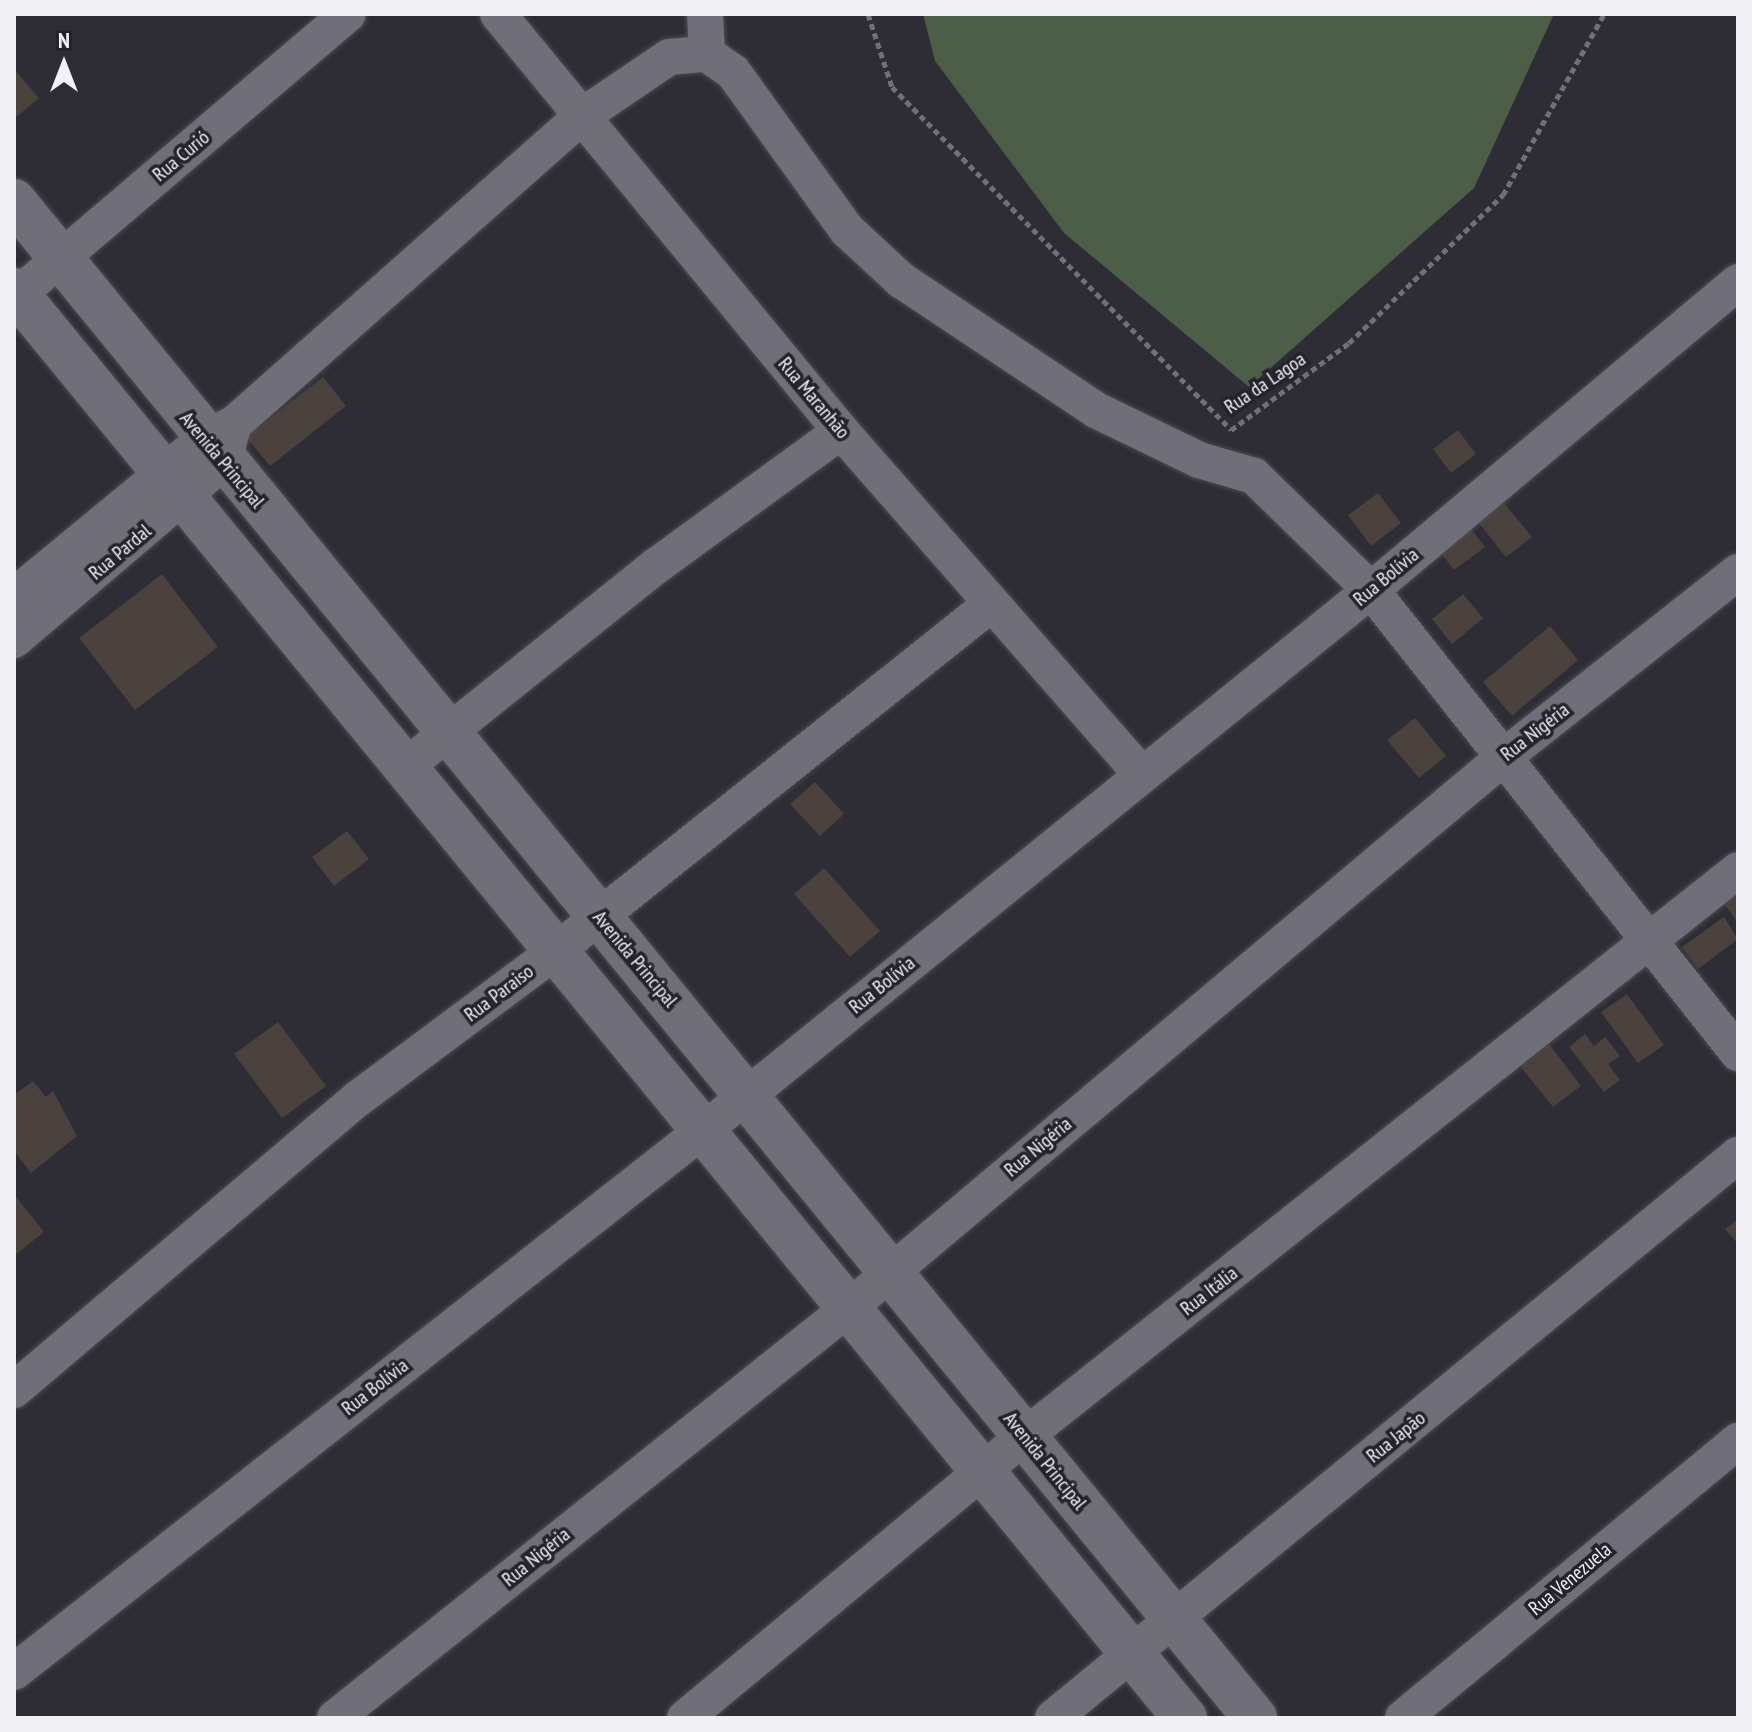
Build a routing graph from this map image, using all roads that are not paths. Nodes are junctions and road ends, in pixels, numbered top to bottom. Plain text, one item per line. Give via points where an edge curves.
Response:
1 (348, 14) edge
2 (498, 14) edge
3 (705, 14) edge
4 (707, 54) junction
5 (582, 116) junction
6 (14, 201) edge
7 (61, 258) junction
8 (1738, 282) edge
9 (15, 294) edge
10 (841, 431) junction
11 (220, 441) junction
12 (173, 487) junction
13 (1738, 572) edge
14 (1371, 590) junction
15 (14, 596) edge
16 (991, 604) junction
17 (14, 640) edge
18 (450, 734) junction
19 (1505, 756) junction
20 (405, 767) junction
21 (1140, 773) junction
22 (1738, 870) edge
23 (599, 916) junction
24 (1650, 942) junction
25 (556, 951) junction
26 (1738, 1053) edge
27 (749, 1094) junction
28 (700, 1130) junction
29 (1738, 1155) edge
30 (892, 1268) junction
31 (845, 1311) junction
32 (14, 1390) edge
33 (1025, 1436) junction
34 (1738, 1441) edge
35 (983, 1471) junction
36 (1172, 1616) junction
37 (1132, 1653) junction
38 (14, 1672) edge
39 (335, 1718) edge
40 (685, 1718) edge
41 (1053, 1718) edge
42 (1185, 1718) edge
43 (1255, 1718) edge
44 (1403, 1718) edge

1 - 7 street, Rua Curió
2 - 5 street, Rua Maranhão
3 - 4 street
4 - 5 street via 669,57
4 - 14 street via 733,72 847,230 901,280 1096,410 1199,460 1254,476
5 - 10 street, Rua Maranhão
5 - 11 street
6 - 7 street, Avenida Principal
7 - 9 street, Rua Curió
7 - 11 street, Avenida Principal
8 - 14 street, Rua Bolívia
9 - 12 street
10 - 16 street, Rua Maranhão
10 - 18 street via 656,566
11 - 12 street
11 - 18 street, Avenida Principal
12 - 15 street, Rua Pardal
12 - 17 street, Rua Pardal
12 - 20 street
13 - 19 street, Rua Nigéria
14 - 19 street
14 - 21 street, Rua Bolívia
16 - 21 street, Rua Maranhão
16 - 23 street, Rua Paraiso
18 - 20 street
18 - 23 street, Avenida Principal
19 - 24 street
19 - 30 street, Rua Nigéria
20 - 25 street
21 - 27 street, Rua Bolívia
22 - 24 street, Rua Itália
23 - 25 street, Rua Paraiso
23 - 27 street, Avenida Principal
24 - 26 street
24 - 33 street, Rua Itália
25 - 28 street
25 - 32 street, Rua Paraiso via 360,1097
27 - 28 street, Rua Bolívia
27 - 30 street, Avenida Principal
28 - 31 street
28 - 38 street, Rua Bolívia
29 - 36 street, Rua Japão
30 - 31 street, Rua Nigéria
30 - 33 street, Avenida Principal
31 - 35 street
31 - 39 street, Rua Nigéria
33 - 35 street, Rua Itália
33 - 36 street, Avenida Principal
34 - 44 street, Rua Venezuela
35 - 37 street
35 - 40 street, Rua Itália
36 - 37 street, Rua Japão
36 - 43 street, Avenida Principal
37 - 41 street, Rua Japão
37 - 42 street

